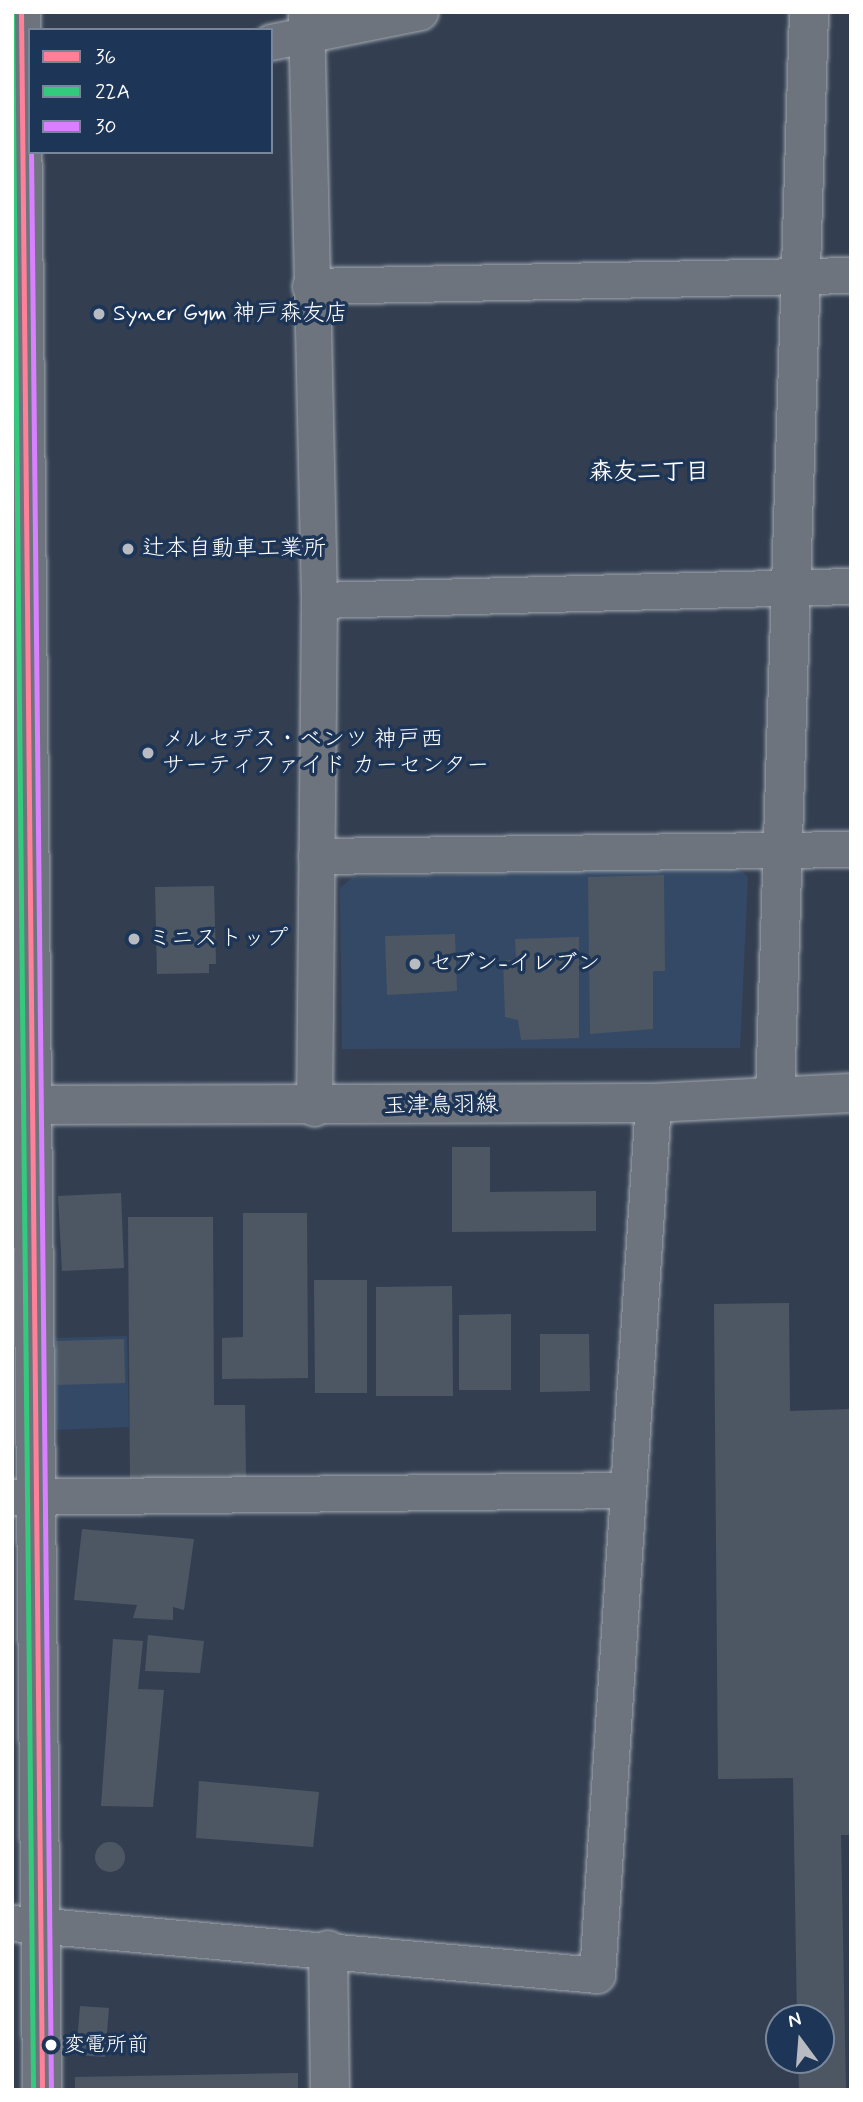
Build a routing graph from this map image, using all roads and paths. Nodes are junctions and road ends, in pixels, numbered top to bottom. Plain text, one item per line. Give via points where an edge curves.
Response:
1 (21, 12) edge
2 (420, 12) edge
3 (809, 12) edge
4 (306, 24) edge
5 (273, 41) edge
6 (21, 91) edge
7 (799, 275) junction
8 (851, 275) edge
9 (310, 286) junction
10 (851, 586) edge
11 (790, 587) junction
12 (318, 600) junction
13 (851, 849) edge
14 (782, 850) junction
15 (316, 856) junction
16 (851, 1093) edge
17 (775, 1095) junction
18 (653, 1104) junction
19 (21, 1105) edge
20 (314, 1108) junction
21 (627, 1490) junction
22 (23, 1497) edge
23 (26, 1924) edge
24 (328, 1950) junction
25 (42, 2090) edge
26 (330, 2090) edge

1 - 6 main road
2 - 4 street
3 - 7 main road
4 - 5 street
4 - 9 street
6 - 19 main road
7 - 8 street
7 - 9 street
7 - 11 main road
9 - 12 street
10 - 11 street
11 - 12 street
11 - 14 main road
12 - 15 street
13 - 14 street
14 - 15 street
14 - 17 main road
15 - 20 street
16 - 17 main road, 玉津鳥羽線
17 - 18 main road, 玉津鳥羽線
18 - 20 main road, 玉津鳥羽線
18 - 21 street
19 - 20 main road, 玉津鳥羽線
19 - 22 main road
21 - 22 street
21 - 24 street via 597,1975
22 - 23 main road
23 - 24 street
23 - 25 main road
24 - 26 main road

